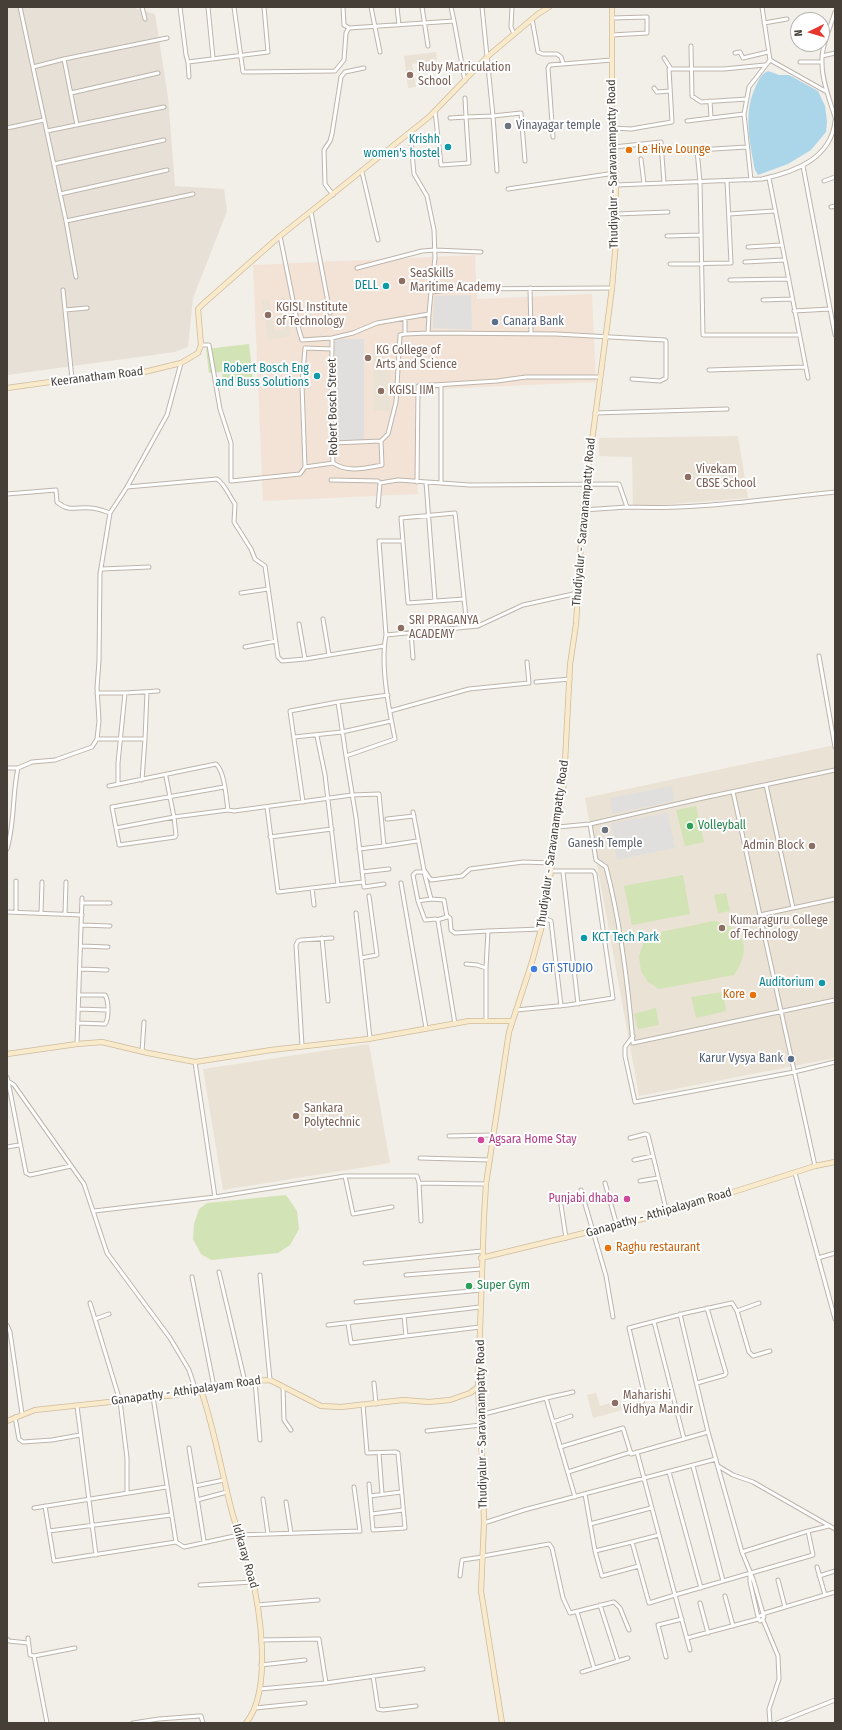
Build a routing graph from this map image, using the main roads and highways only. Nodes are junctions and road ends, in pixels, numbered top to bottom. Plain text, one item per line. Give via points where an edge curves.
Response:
1 (549, 7) edge
2 (612, 7) edge
3 (7, 388) edge
4 (511, 1022) junction
5 (7, 1054) edge
6 (835, 1162) edge
7 (481, 1258) junction
8 (478, 1387) junction
9 (199, 1390) junction
10 (7, 1421) edge
11 (246, 1723) edge
12 (502, 1723) edge

1 - 3 main road, Keeranatham Road via 488,56 435,111 280,236 203,304 198,310 201,345 198,353 181,363 136,374
2 - 4 main road, Thudiyalur - Saravanampatty Road via 616,241 583,510 564,782 544,918
4 - 5 main road via 455,1024 195,1062 102,1042
4 - 7 main road, Thudiyalur - Saravanampatty Road via 486,1184
6 - 7 main road, Ganapathy - Athipalayam Road via 667,1213
7 - 8 main road, Thudiyalur - Saravanampatty Road
8 - 9 main road, Ganapathy - Athipalayam Road via 470,1393 450,1400 403,1400 341,1407 321,1406 270,1380
8 - 12 main road, Thudiyalur - Saravanampatty Road via 484,1523 481,1591
9 - 10 main road, Ganapathy - Athipalayam Road via 35,1410
9 - 11 main road, Idikaray Road via 253,1582 257,1605 261,1640 260,1689 255,1708

